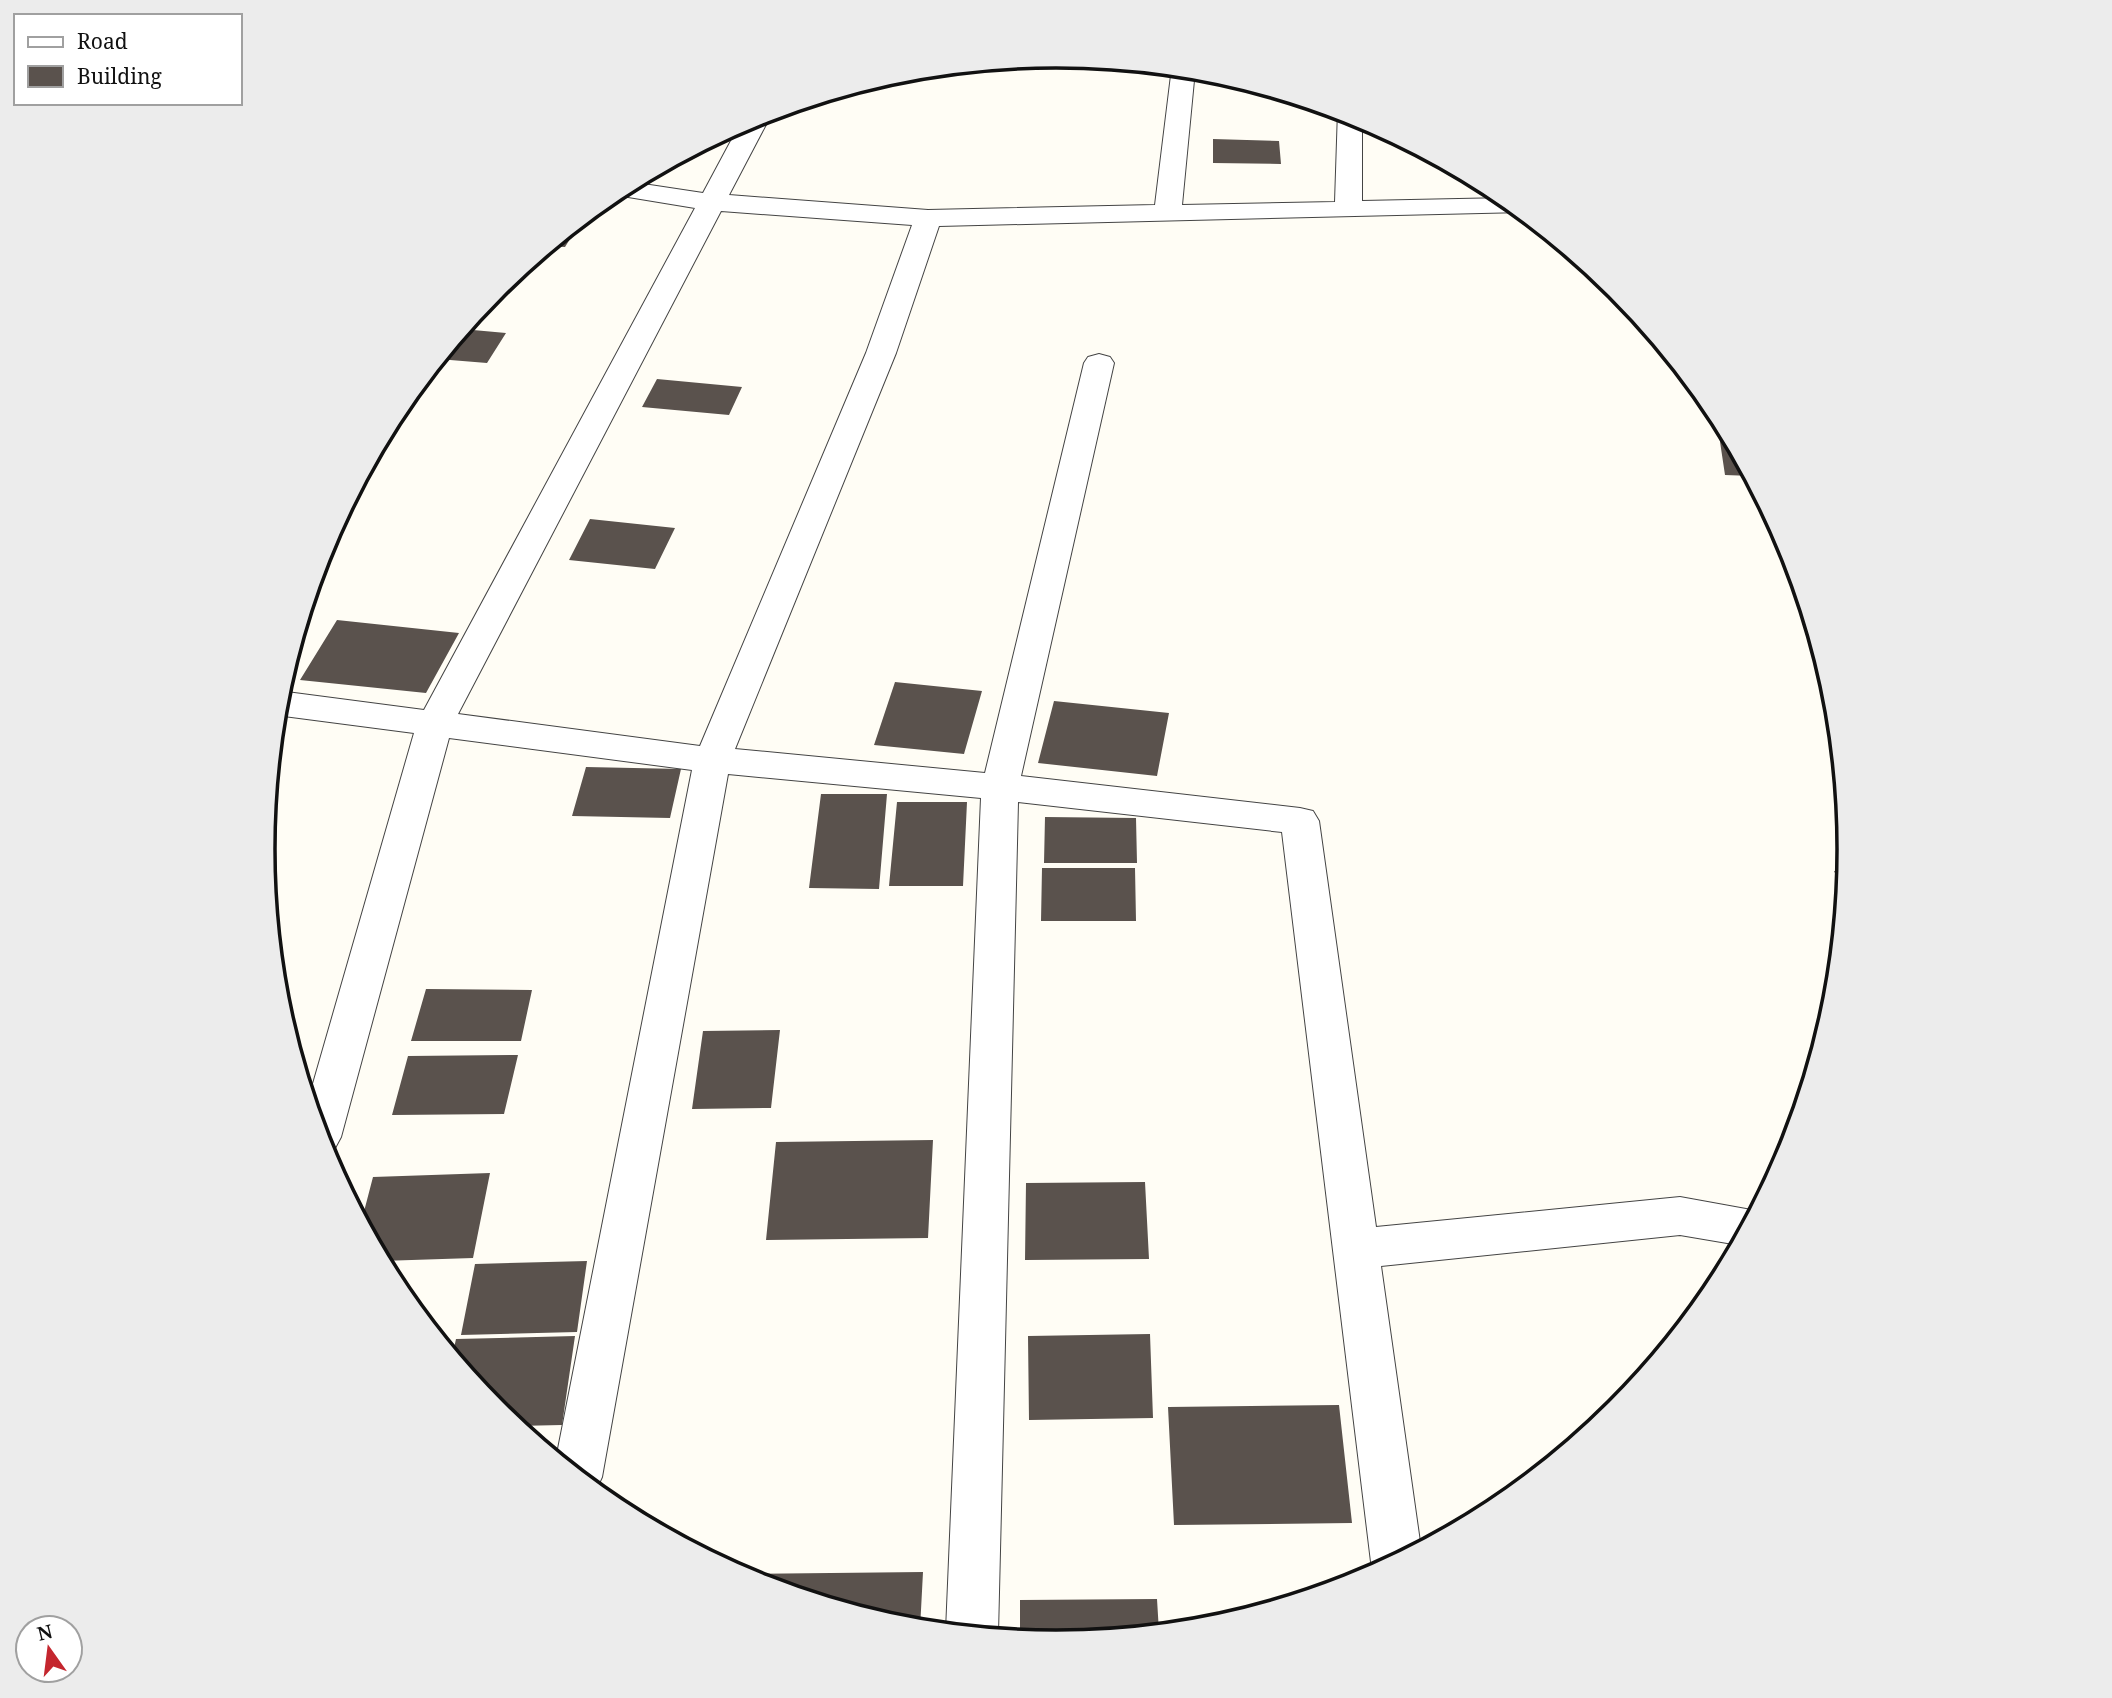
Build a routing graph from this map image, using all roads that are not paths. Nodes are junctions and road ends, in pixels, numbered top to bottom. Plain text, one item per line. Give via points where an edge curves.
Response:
1 (1182, 79) edge
2 (1349, 126) edge
3 (749, 132) edge
4 (637, 191) edge
5 (712, 202) junction
6 (1499, 206) edge
7 (1348, 210) junction
8 (1168, 213) junction
9 (928, 218) junction
10 (1099, 363) dead end
11 (289, 705) edge
12 (435, 724) junction
13 (712, 760) junction
14 (1000, 787) junction
15 (324, 1119) edge
16 (1739, 1225) edge
17 (1356, 1249) junction
18 (579, 1466) edge
19 (1396, 1551) edge
20 (972, 1625) edge

1 - 8 street
2 - 7 street
3 - 5 street
4 - 5 street
5 - 9 street
5 - 12 street
6 - 7 street
7 - 8 street
8 - 9 street
9 - 13 street via 881,353
10 - 14 street
11 - 12 street
12 - 13 street
12 - 15 street
13 - 14 street
13 - 18 street
14 - 17 street via 1300,821
14 - 20 street
16 - 17 street via 1680,1216
17 - 19 street

